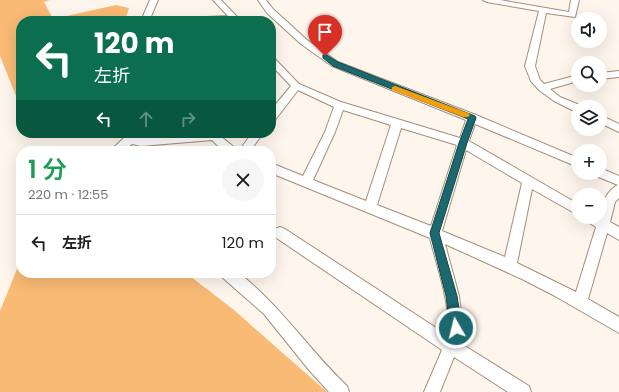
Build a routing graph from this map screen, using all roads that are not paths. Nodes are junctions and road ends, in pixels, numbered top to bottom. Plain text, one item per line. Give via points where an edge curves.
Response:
1 (154, 0) edge
2 (217, 0) edge
3 (262, 0) edge
4 (487, 0) edge
5 (575, 0) edge
6 (543, 10) junction
7 (147, 16) edge
8 (231, 16) edge
9 (275, 16) edge
10 (276, 16) edge
11 (276, 65) edge
12 (619, 74) edge
13 (607, 75) edge
14 (571, 80) edge
15 (296, 86) junction
16 (542, 88) junction
17 (340, 105) junction
18 (571, 106) edge
19 (276, 111) edge
20 (472, 118) junction
21 (607, 122) edge
22 (397, 123) junction
23 (619, 128) edge
24 (127, 138) edge
25 (133, 138) edge
26 (183, 138) edge
27 (217, 138) edge
28 (254, 138) edge
29 (463, 143) junction
30 (120, 146) edge
31 (226, 146) edge
32 (248, 146) edge
33 (571, 160) edge
34 (276, 170) edge
35 (607, 176) edge
36 (528, 181) junction
37 (619, 181) edge
38 (306, 182) junction
39 (619, 190) edge
40 (571, 206) edge
41 (370, 208) junction
42 (607, 210) edge
43 (603, 224) joint
44 (280, 233) dead end
45 (435, 233) junction
46 (619, 234) edge
47 (510, 266) junction
48 (235, 278) edge
49 (580, 302) junction
50 (619, 326) edge
51 (451, 347) junction
52 (341, 392) edge
53 (432, 392) edge
54 (523, 392) edge

1 - 7 street
2 - 8 street
3 - 9 street
4 - 6 street
5 - 6 street via 572,15
6 - 16 street via 530,66
10 - 20 street via 304,42 335,64
11 - 15 street
12 - 13 street
14 - 16 street
15 - 17 street
15 - 19 street
16 - 18 street
17 - 22 street
17 - 38 street
20 - 29 street
20 - 33 street
21 - 23 street
22 - 29 street
22 - 41 street
24 - 30 street
25 - 26 street via 141,142
27 - 31 street
28 - 32 street
29 - 36 street
29 - 45 street
34 - 38 street
35 - 37 street
36 - 40 street
36 - 47 street
38 - 41 street
39 - 42 street via 610,200
41 - 45 street
43 - 46 street
43 - 49 street
44 - 51 street
45 - 47 street
45 - 51 street via 452,296 456,328
47 - 49 street
48 - 52 street via 248,288
49 - 50 street
51 - 53 street
51 - 54 street

